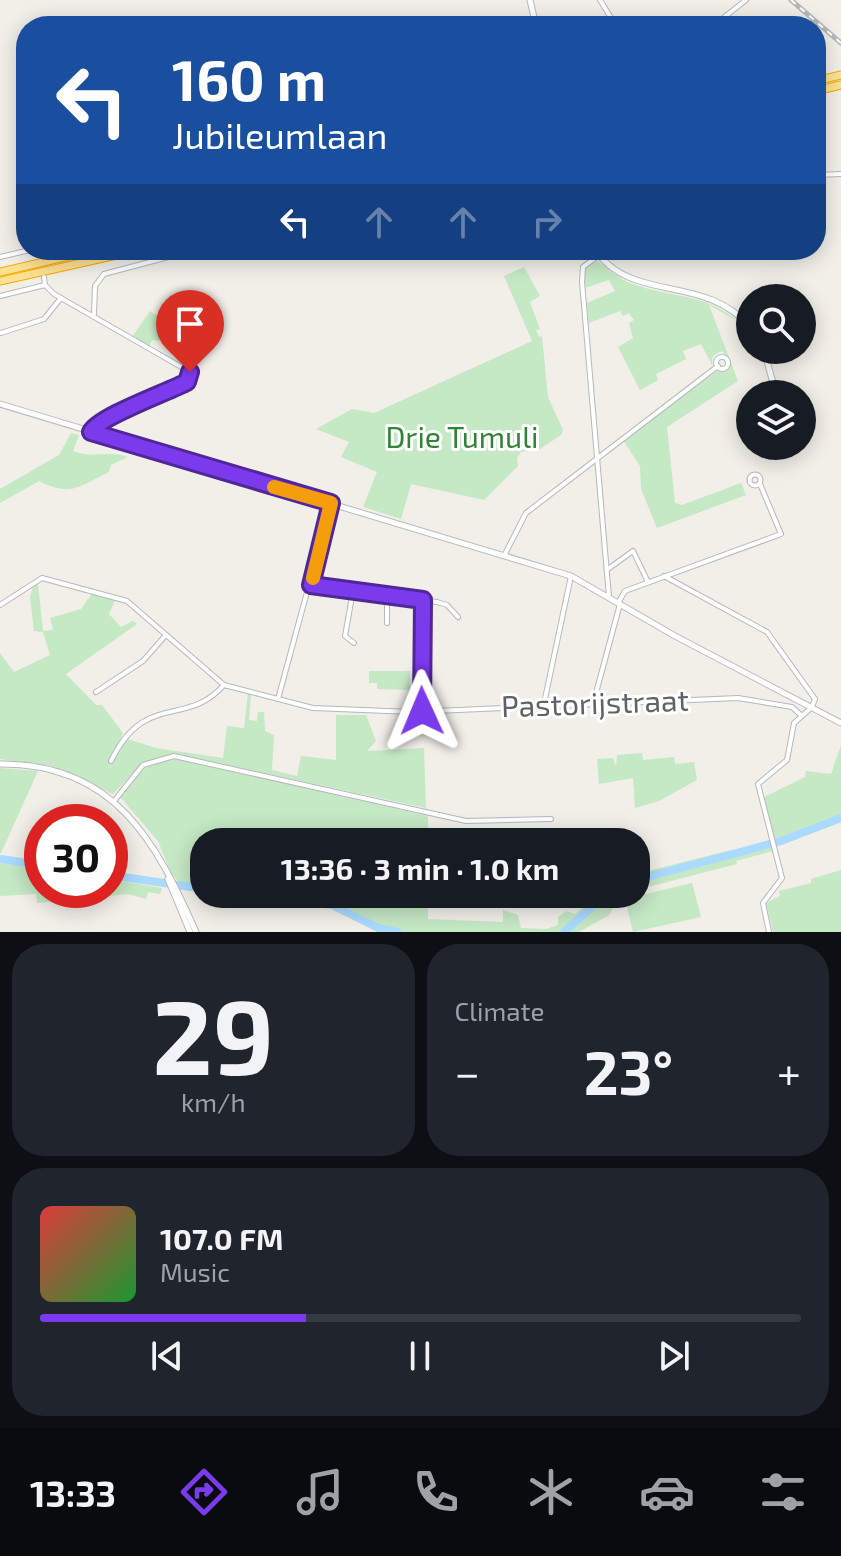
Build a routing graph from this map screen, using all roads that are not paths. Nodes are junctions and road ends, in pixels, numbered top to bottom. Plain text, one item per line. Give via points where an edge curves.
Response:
1 (746, 0) edge
2 (726, 16) edge
3 (52, 260) edge
4 (94, 260) edge
5 (157, 260) edge
6 (591, 260) edge
7 (606, 260) edge
8 (0, 272) edge
9 (44, 277) dead end
10 (0, 281) edge
11 (45, 285) junction
12 (0, 296) edge
13 (61, 298) junction
14 (736, 314) edge
15 (94, 315) junction
16 (1, 333) edge
17 (718, 366) dead end
18 (0, 404) edge
19 (91, 432) junction
20 (598, 456) junction
21 (760, 484) dead end
22 (331, 503) junction
23 (504, 556) junction
24 (608, 569) junction
25 (571, 576) junction
26 (664, 576) junction
27 (648, 582) junction
28 (311, 585) junction
29 (353, 591) junction
30 (387, 595) junction
31 (609, 597) junction
32 (423, 600) junction
33 (619, 603) junction
34 (0, 605) edge
35 (458, 617) dead end
36 (387, 623) dead end
37 (165, 636) junction
38 (354, 643) dead end
39 (224, 685) junction
40 (96, 692) dead end
41 (278, 699) junction
42 (593, 704) junction
43 (812, 707) junction
44 (543, 708) junction
45 (422, 711) junction
46 (802, 716) junction
47 (841, 723) edge
48 (111, 761) dead end
49 (0, 764) edge
50 (114, 801) junction
51 (551, 819) dead end
52 (193, 932) edge
53 (769, 932) edge

1 - 2 street
3 - 8 highway
4 - 10 highway
5 - 15 street via 104,274 95,286
6 - 20 street via 582,270
7 - 14 main road via 630,279 700,293
9 - 11 street
11 - 12 street
11 - 13 street
13 - 15 street
13 - 16 street via 44,319
15 - 19 street via 190,372 187,382 126,408
17 - 20 street
18 - 19 main road
19 - 22 main road
20 - 23 street via 526,513
20 - 24 street
21 - 26 street via 781,534
22 - 23 main road
22 - 28 street
23 - 25 main road
24 - 27 street via 633,551
24 - 31 street
25 - 31 main road
25 - 44 street
26 - 27 street
26 - 43 street via 767,632 812,691
27 - 33 street via 625,591
28 - 29 street
28 - 41 street
29 - 30 street
29 - 38 street via 345,636
30 - 32 street
30 - 36 street
31 - 33 main road
32 - 35 street via 447,605
32 - 45 street
33 - 42 street
33 - 43 main road
34 - 37 street, Pastorijstraat via 42,578 118,596
37 - 39 street, Pastorijstraat
37 - 40 street via 143,661
39 - 41 street, Pastorijstraat
39 - 48 street via 180,710 137,723
41 - 45 street, Pastorijstraat via 335,710
42 - 44 street, Pastorijstraat
42 - 46 street, Pastorijstraat via 738,698 792,707
43 - 46 street
43 - 47 main road
44 - 45 street, Pastorijstraat
46 - 53 street via 794,723 787,760 758,784 782,878 763,903
49 - 50 main road via 57,773
50 - 51 street via 135,771 152,760 174,756 466,821
50 - 52 main road via 152,841

